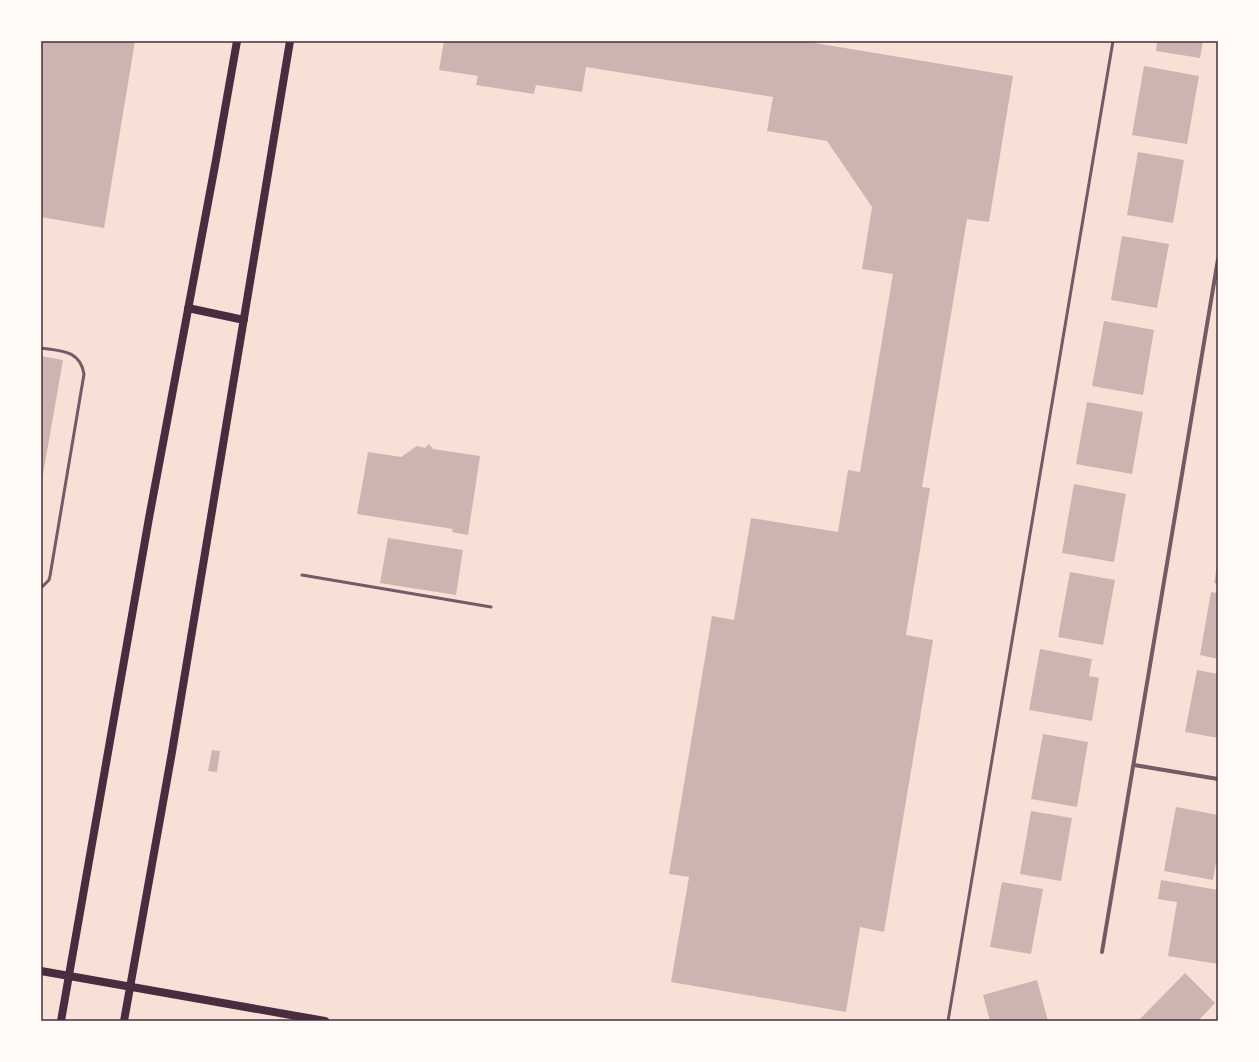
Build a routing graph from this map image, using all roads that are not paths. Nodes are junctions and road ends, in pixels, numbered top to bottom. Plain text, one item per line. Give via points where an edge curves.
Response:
1 (237, 41) edge
2 (290, 41) edge
3 (1113, 41) edge
4 (1218, 259) edge
5 (188, 308) junction
6 (244, 320) junction
7 (41, 348) edge
8 (302, 575) dead end
9 (41, 588) edge
10 (491, 607) dead end
11 (1134, 764) junction
12 (1218, 778) edge
13 (1102, 952) dead end
14 (41, 972) edge
15 (69, 976) junction
16 (130, 987) junction
17 (61, 1021) edge
18 (124, 1021) edge
19 (325, 1021) edge
20 (948, 1021) edge

1 - 5 main road
2 - 6 main road
3 - 20 lane
4 - 11 street
5 - 6 main road
5 - 15 main road
6 - 16 main road
7 - 9 lane via 64,351 75,356 84,374 50,576
8 - 10 lane
11 - 12 street
11 - 13 street
14 - 15 main road
15 - 16 main road
15 - 17 main road
16 - 18 main road
16 - 19 main road

